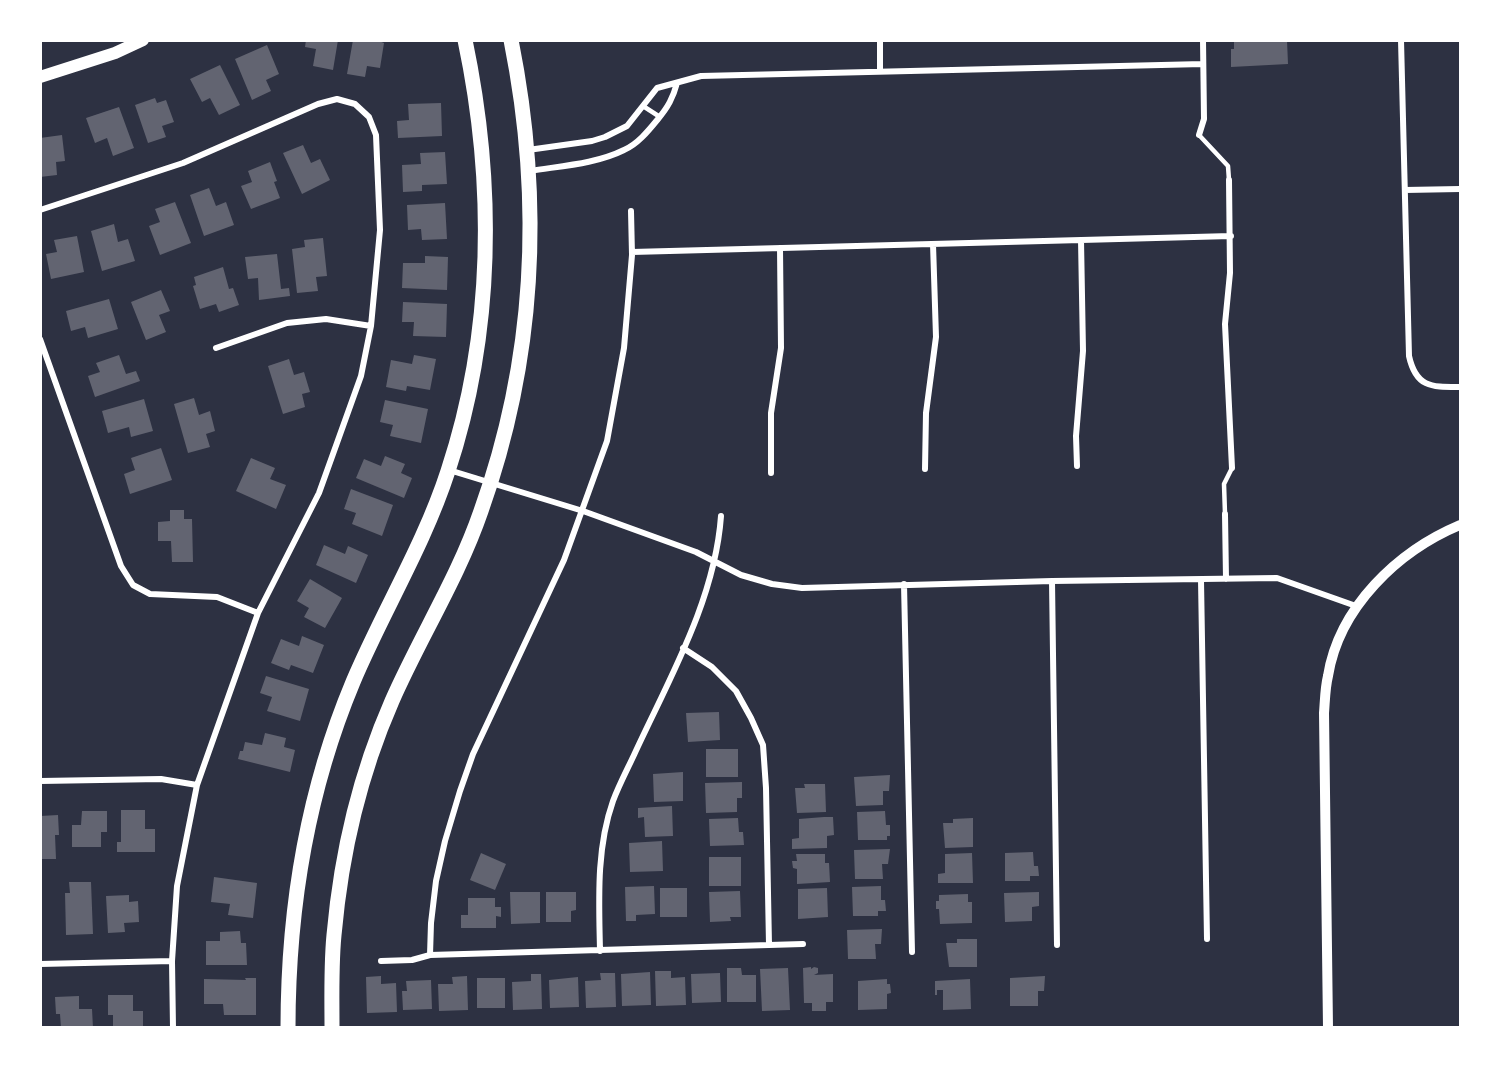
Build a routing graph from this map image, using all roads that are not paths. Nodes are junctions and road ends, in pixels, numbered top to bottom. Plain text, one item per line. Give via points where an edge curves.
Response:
1 (143, 40) edge
2 (465, 40) edge
3 (511, 40) edge
4 (880, 40) edge
5 (1203, 40) edge
6 (1401, 40) edge
7 (1203, 64) junction
8 (880, 70) junction
9 (40, 77) edge
10 (677, 83) junction
11 (643, 106) junction
12 (660, 117) junction
13 (1199, 135) joint
14 (528, 150) junction
15 (530, 171) junction
16 (1229, 180) joint
17 (1461, 189) edge
18 (1405, 190) junction
19 (40, 210) edge
20 (631, 211) dead end
21 (1231, 236) junction
22 (1081, 240) junction
23 (933, 244) junction
24 (780, 248) junction
25 (632, 252) junction
26 (370, 326) junction
27 (40, 339) edge
28 (216, 348) dead end
29 (1461, 387) edge
30 (1077, 466) dead end
31 (1232, 468) joint
32 (925, 469) dead end
33 (448, 470) junction
34 (771, 473) dead end
35 (491, 483) junction
36 (583, 511) junction
37 (1225, 514) joint
38 (721, 516) dead end
39 (1461, 525) edge
40 (715, 564) junction
41 (1226, 579) junction
42 (1201, 580) junction
43 (1052, 581) junction
44 (904, 584) junction
45 (1356, 606) junction
46 (258, 613) junction
47 (683, 648) junction
48 (40, 781) edge
49 (197, 785) junction
50 (1207, 939) dead end
51 (803, 944) dead end
52 (769, 945) junction
53 (1057, 945) dead end
54 (600, 951) junction
55 (912, 952) dead end
56 (430, 955) junction
57 (172, 961) junction
58 (381, 961) dead end
59 (40, 964) edge
60 (173, 1028) edge
61 (288, 1028) edge
62 (332, 1028) edge
63 (1328, 1028) edge

1 - 9 main road
2 - 33 main road via 484,161 486,261 472,375
3 - 14 main road
4 - 8 street
5 - 7 street
6 - 18 street
7 - 8 street
7 - 13 street via 1204,119
8 - 10 street via 701,76
10 - 11 street via 657,88
10 - 12 street via 673,99
11 - 12 lane
11 - 14 street via 627,126 605,137
12 - 15 street via 625,150
13 - 16 lane via 1228,166
14 - 15 main road
15 - 35 main road via 530,266 524,333 516,392
16 - 21 street
17 - 18 street
18 - 29 street via 1412,369 1430,386
19 - 26 street via 183,163 318,104 337,99 355,104 369,117 376,135 380,230
20 - 25 street
21 - 22 street
21 - 31 street via 1225,324
22 - 23 street
22 - 30 street via 1083,351
23 - 24 street
23 - 32 street via 936,337 926,413
24 - 25 street
24 - 34 street via 781,348 771,413
25 - 36 street via 624,348 608,441
26 - 28 street via 326,319 287,323
26 - 46 street via 361,376 319,493
27 - 46 street via 121,566 133,585 150,594 217,597
31 - 37 lane via 1224,484
33 - 35 street
33 - 61 main road via 421,541 352,684 310,812 297,880
35 - 36 street
35 - 62 main road via 458,568 391,704 359,796 336,914
36 - 40 street via 696,552
36 - 56 street via 463,782 436,881
37 - 41 street
38 - 40 street
39 - 45 street via 1416,548
40 - 44 street via 772,584 802,588
40 - 47 street via 702,607
41 - 42 street
41 - 45 street via 1277,578
42 - 43 street
42 - 50 street
43 - 44 street
43 - 53 street
44 - 55 street
45 - 63 street via 1342,632 1328,674 1324,713
46 - 49 street
47 - 52 street via 712,667 736,691 763,745
47 - 54 street via 614,801 603,838
48 - 49 street via 161,779
49 - 57 street via 177,886
51 - 52 street
52 - 54 street
54 - 56 street
56 - 58 street
57 - 59 street
57 - 60 street

